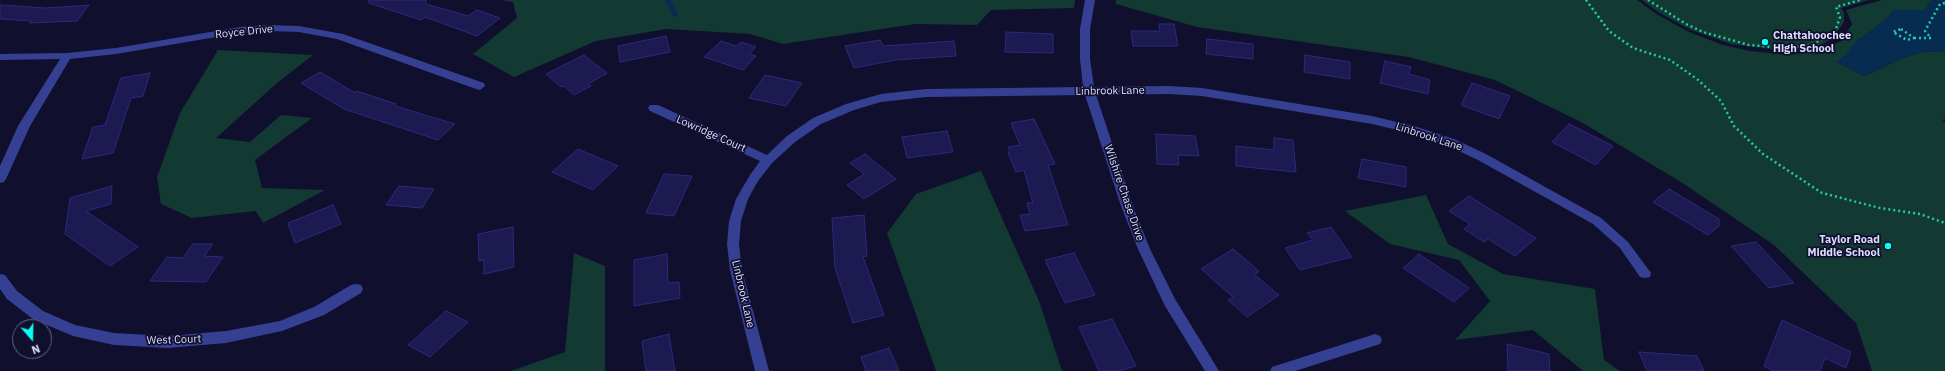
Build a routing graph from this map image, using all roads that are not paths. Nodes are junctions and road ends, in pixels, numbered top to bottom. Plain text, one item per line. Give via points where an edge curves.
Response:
1 (1090, 0) edge
2 (67, 56) junction
3 (0, 57) edge
4 (480, 86) dead end
5 (1089, 91) junction
6 (654, 108) dead end
7 (768, 160) junction
8 (0, 180) edge
9 (1645, 273) dead end
10 (0, 280) edge
11 (356, 289) dead end
12 (1375, 340) dead end
13 (762, 371) edge
14 (1212, 371) edge
15 (1277, 371) edge

1 - 5 street, Wilshire Chase Drive via 1085,29
2 - 3 street, Royce Drive
2 - 4 street, Royce Drive via 116,51 240,30 299,29 339,36
2 - 8 street via 24,126
5 - 7 street, Linbrook Lane via 926,93 881,98 850,107 817,122 791,139
5 - 9 street, Linbrook Lane via 1202,92 1372,120 1417,131 1482,156 1597,220 1624,245
5 - 14 street, Wilshire Chase Drive via 1144,249 1170,302
6 - 7 street, Lowridge Court
7 - 13 street, Linbrook Lane via 742,199 733,244 736,270
10 - 11 street, West Court via 12,295 38,315 73,330 114,339 168,342 226,337 282,326 319,311
12 - 15 street

